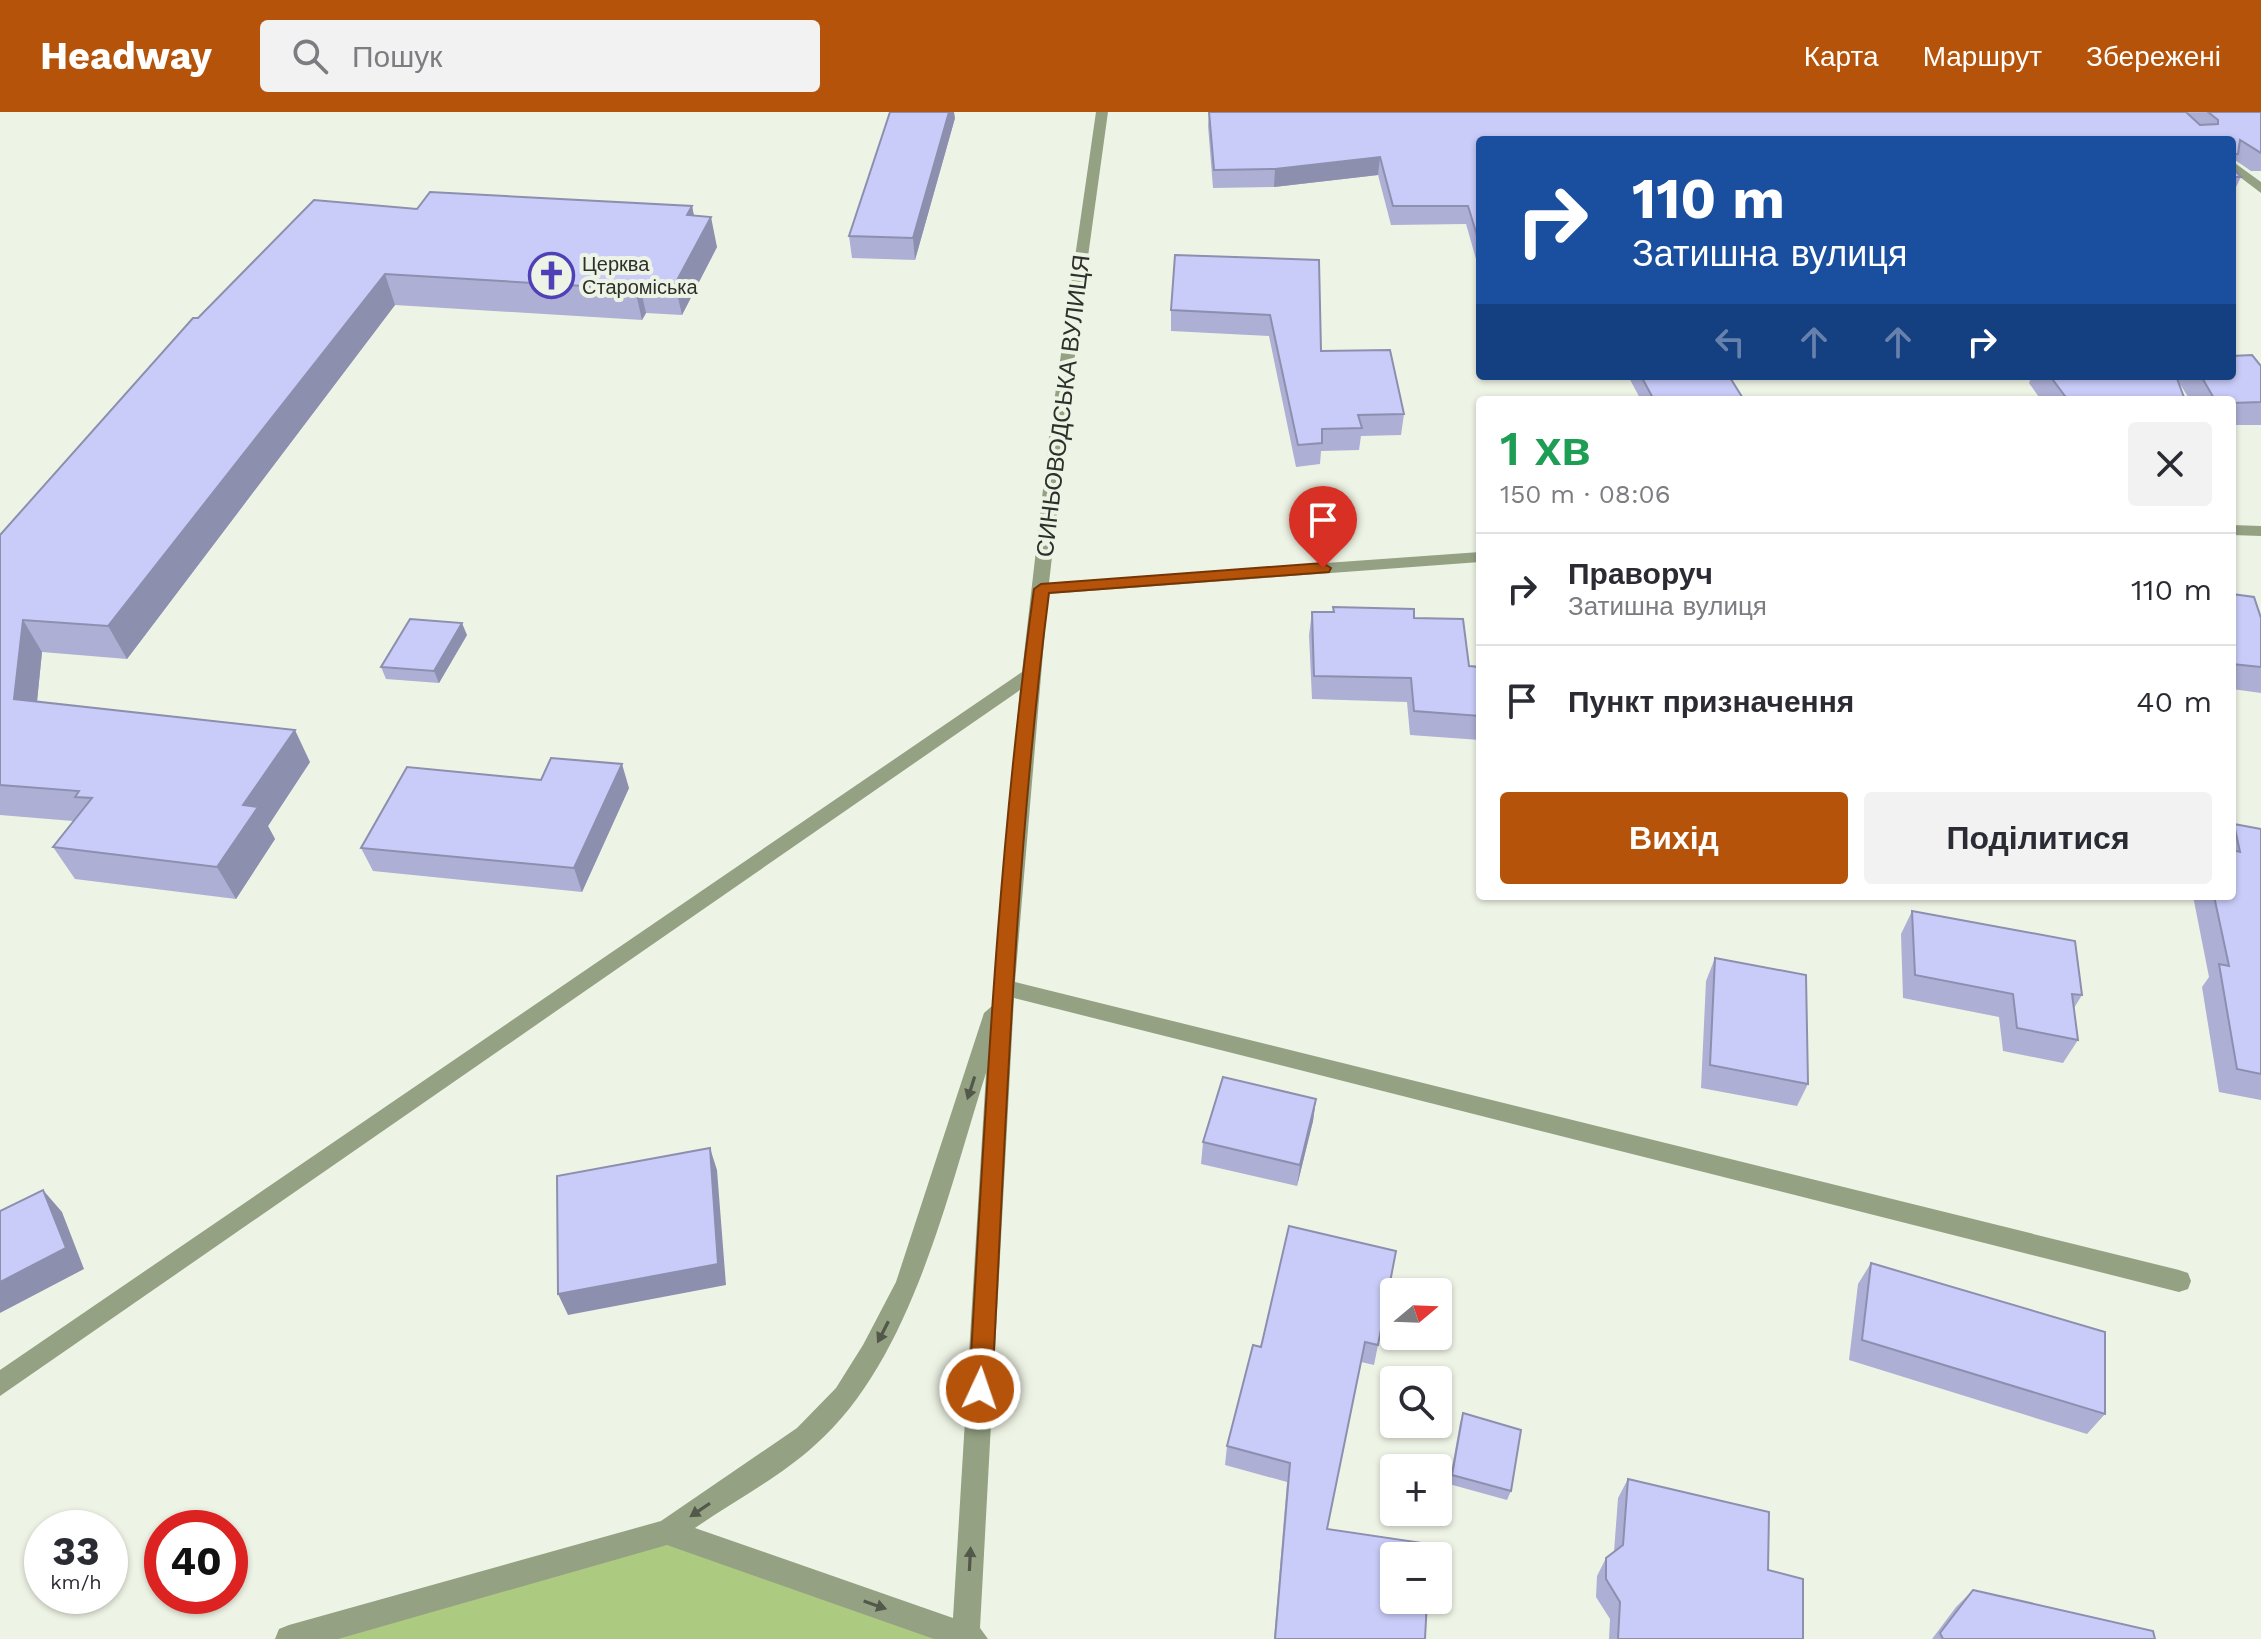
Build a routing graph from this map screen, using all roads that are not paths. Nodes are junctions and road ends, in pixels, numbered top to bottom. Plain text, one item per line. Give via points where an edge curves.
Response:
1 (1102, 112) edge
2 (2236, 168) edge
3 (2261, 189) edge
4 (2236, 530) edge
5 (2261, 531) edge
6 (1476, 557) edge
7 (1041, 589) junction
8 (1030, 675) junction
9 (1003, 987) junction
10 (2179, 1281) dead end
11 (0, 1384) edge
12 (667, 1532) junction
13 (970, 1638) edge
14 (289, 1639) edge

1 - 7 street, СИНЬОВОДСЬКА ВУЛИЦЯ
2 - 3 street
4 - 5 street
6 - 7 street
7 - 8 street, СИНЬОВОДСЬКА ВУЛИЦЯ
8 - 9 street, СИНЬОВОДСЬКА ВУЛИЦЯ
8 - 11 street
9 - 10 street
9 -> 12 street, СИНЬОВОДСЬКА ВУЛИЦЯ via 907,1284 872,1353 845,1396 806,1437
13 -> 9 street, СИНЬОВОДСЬКА ВУЛИЦЯ
12 -> 13 street, СИНЬОВОДСЬКА ВУЛИЦЯ
12 - 14 street

